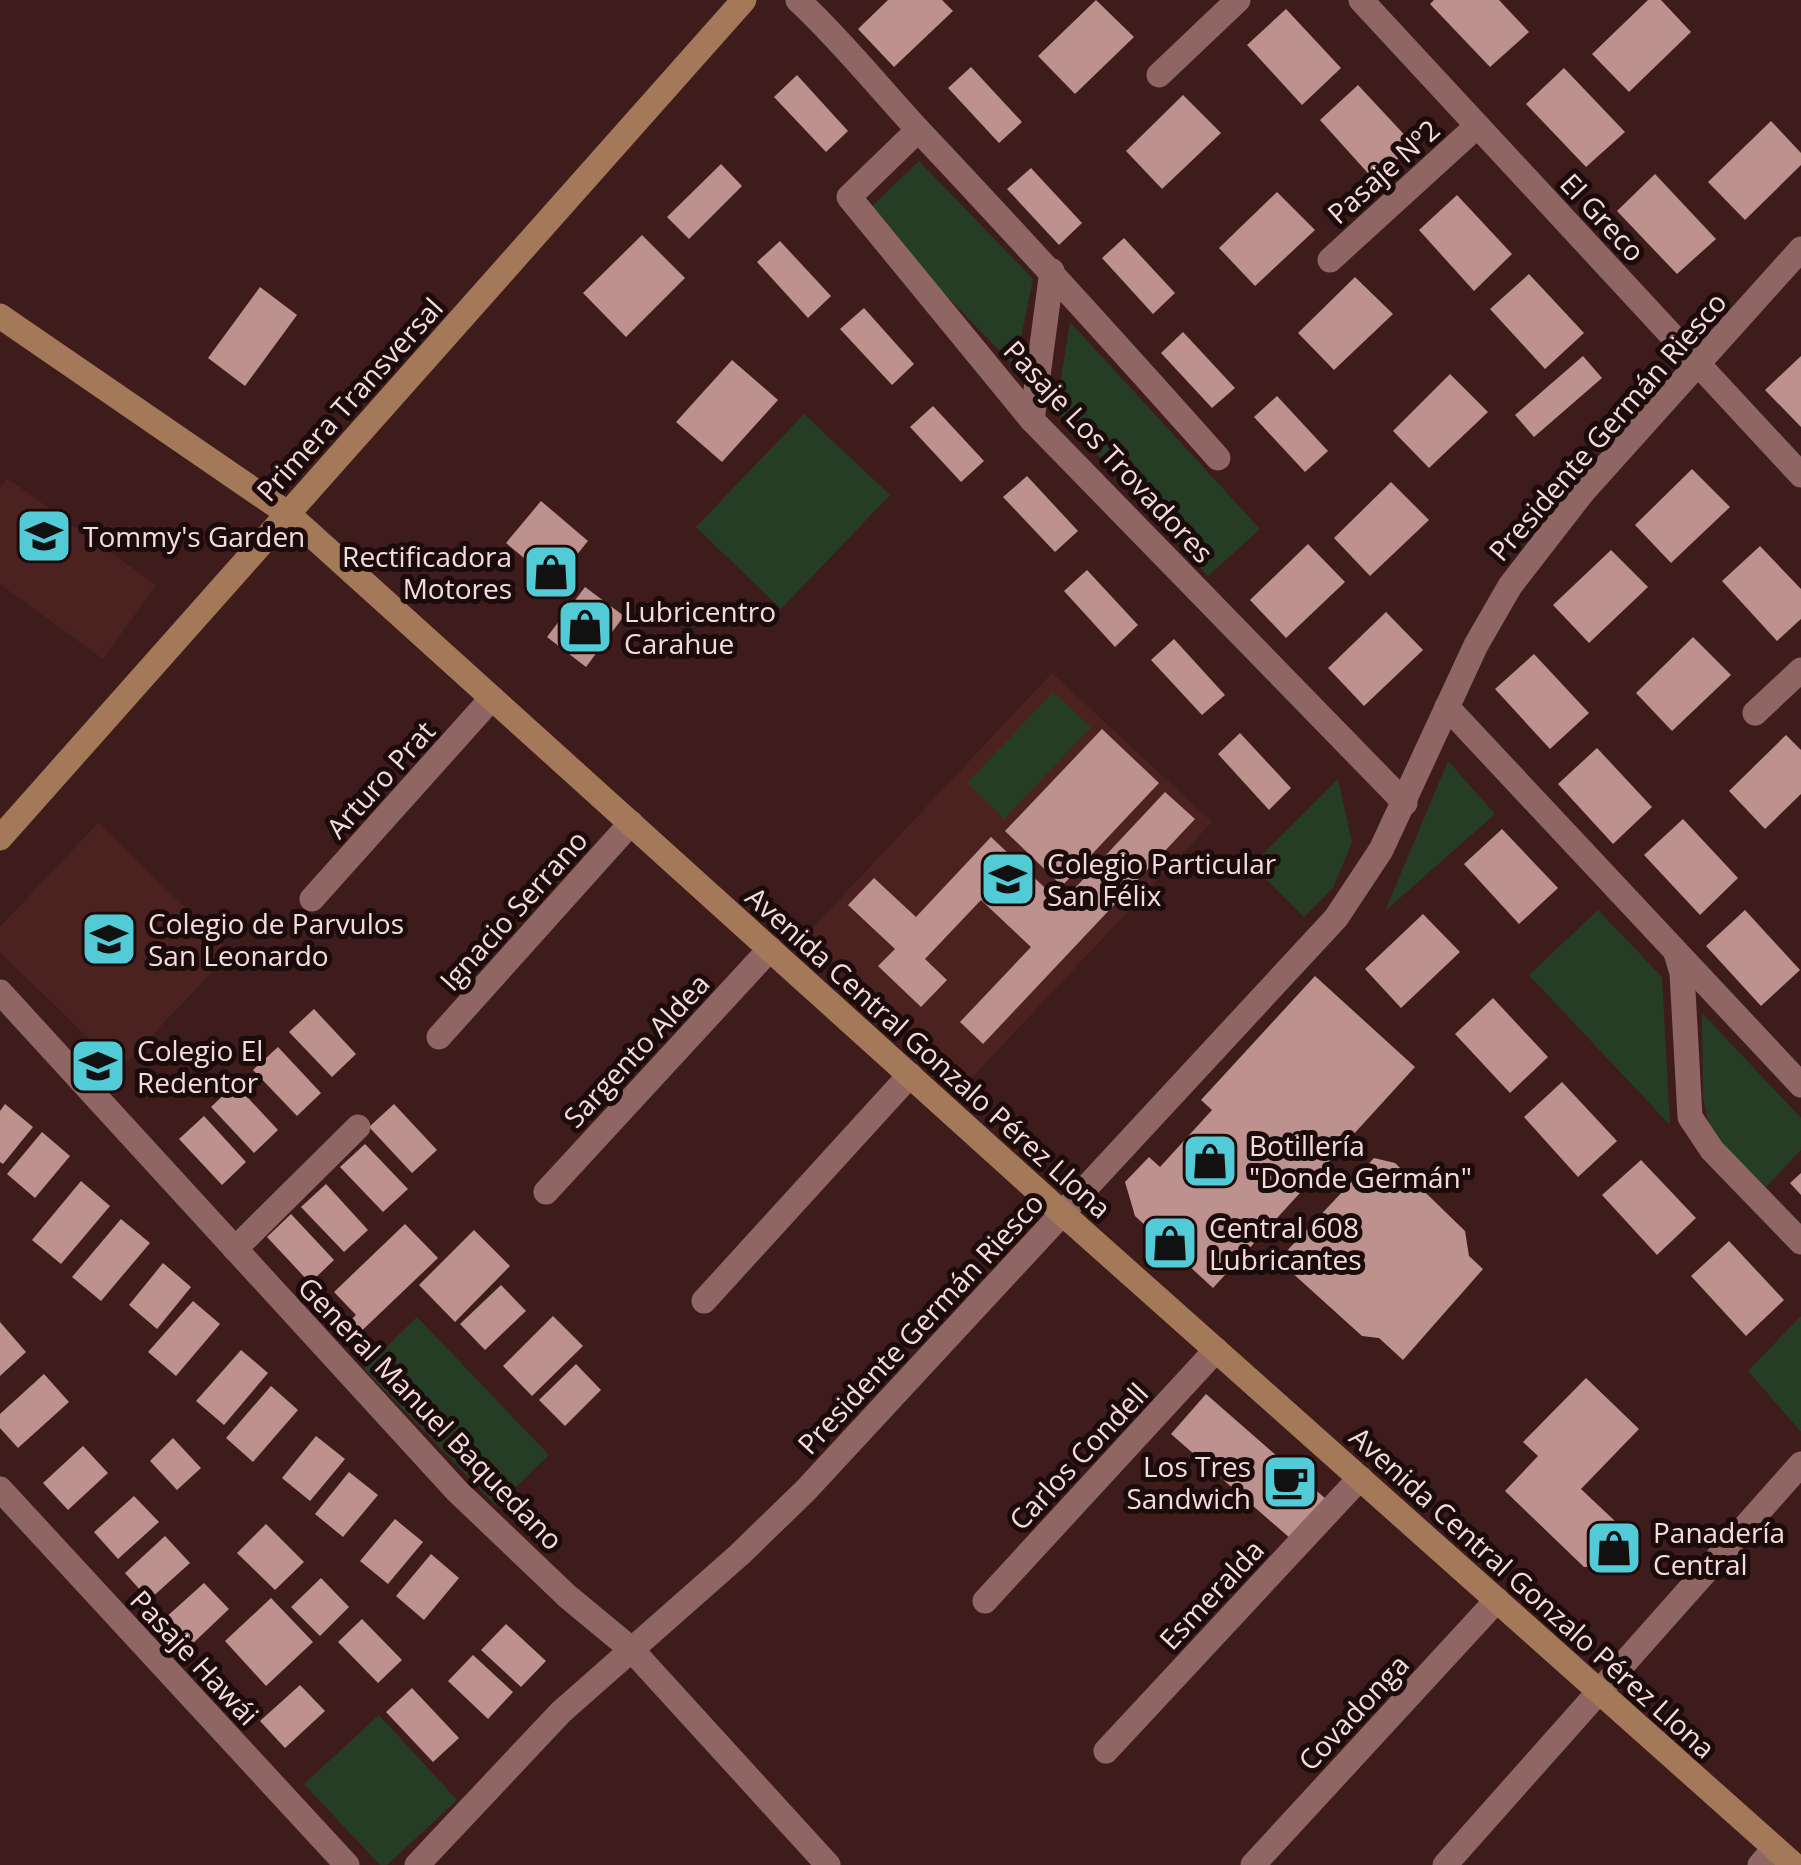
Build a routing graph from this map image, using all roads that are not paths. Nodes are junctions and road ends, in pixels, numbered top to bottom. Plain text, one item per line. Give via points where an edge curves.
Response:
1 (744, 0) edge
2 (798, 0) edge
3 (1238, 0) edge
4 (1361, 0) edge
5 (1160, 75) dead end
6 (1477, 126) junction
7 (918, 130) junction
8 (1801, 249) edge
9 (1330, 260) dead end
10 (1052, 272) junction
11 (0, 316) edge
12 (1698, 364) junction
13 (1032, 420) junction
14 (1218, 458) dead end
15 (1801, 475) edge
16 (287, 513) junction
17 (1801, 670) edge
18 (492, 698) junction
19 (1447, 706) junction
20 (1755, 713) dead end
21 (1404, 802) junction
22 (631, 824) junction
23 (0, 838) edge
24 (312, 899) dead end
25 (770, 949) junction
26 (1676, 953) junction
27 (0, 992) edge
28 (439, 1037) dead end
29 (910, 1075) junction
30 (1801, 1085) edge
31 (358, 1128) dead end
32 (546, 1192) dead end
33 (1062, 1213) junction
34 (1801, 1242) edge
35 (235, 1248) junction
36 (704, 1301) dead end
37 (1216, 1350) junction
38 (1797, 1476) edge
39 (1360, 1478) junction
40 (0, 1489) edge
41 (1497, 1600) junction
42 (985, 1602) dead end
43 (631, 1649) junction
44 (1600, 1692) junction
45 (1106, 1751) dead end
46 (1776, 1859) edge
47 (347, 1865) edge
48 (417, 1865) edge
49 (828, 1865) edge
50 (1252, 1865) edge
51 (1445, 1865) edge

1 - 16 street, Primera Transversal
2 - 7 street
3 - 5 street
4 - 6 street, El Greco
6 - 9 street, Pasaje Nº2
6 - 12 street, El Greco
7 - 10 street
7 - 13 street, Pasaje Los Trovadores via 849,196
8 - 12 street, Presidente Germán Riesco
10 - 13 street
10 - 14 street
11 - 16 street, Avenida Central Gonzalo Pérez Llona
12 - 15 street, El Greco
12 - 19 street, Presidente Germán Riesco via 1582,493 1510,586
13 - 21 street, Pasaje Los Trovadores
16 - 18 street, Avenida Central Gonzalo Pérez Llona
16 - 23 street, Primera Transversal
17 - 20 street
18 - 22 street, Avenida Central Gonzalo Pérez Llona
18 - 24 street, Arturo Prat
19 - 21 street, Presidente Germán Riesco
19 - 26 street
21 - 33 street, Presidente Germán Riesco via 1336,918
22 - 25 street, Avenida Central Gonzalo Pérez Llona
22 - 28 street, Ignacio Serrano
25 - 29 street, Avenida Central Gonzalo Pérez Llona
25 - 32 street, Sargento Aldea
26 - 30 street
26 - 34 street via 1690,1117 1712,1150
27 - 35 street, General Manuel Baquedano
29 - 33 street, Avenida Central Gonzalo Pérez Llona
29 - 36 street
31 - 35 street
33 - 37 street, Avenida Central Gonzalo Pérez Llona
33 - 43 street, Presidente Germán Riesco via 806,1490
35 - 43 street, General Manuel Baquedano via 490,1524
37 - 39 street, Avenida Central Gonzalo Pérez Llona
37 - 42 street, Carlos Condell
38 - 44 street
39 - 41 street, Avenida Central Gonzalo Pérez Llona
39 - 45 street, Esmeralda
40 - 47 street, Pasaje Hawái
41 - 44 street, Avenida Central Gonzalo Pérez Llona
41 - 50 street, Covadonga
43 - 48 street, Presidente Germán Riesco via 561,1712
43 - 49 street, General Manuel Baquedano
44 - 46 street, Avenida Central Gonzalo Pérez Llona
44 - 51 street

